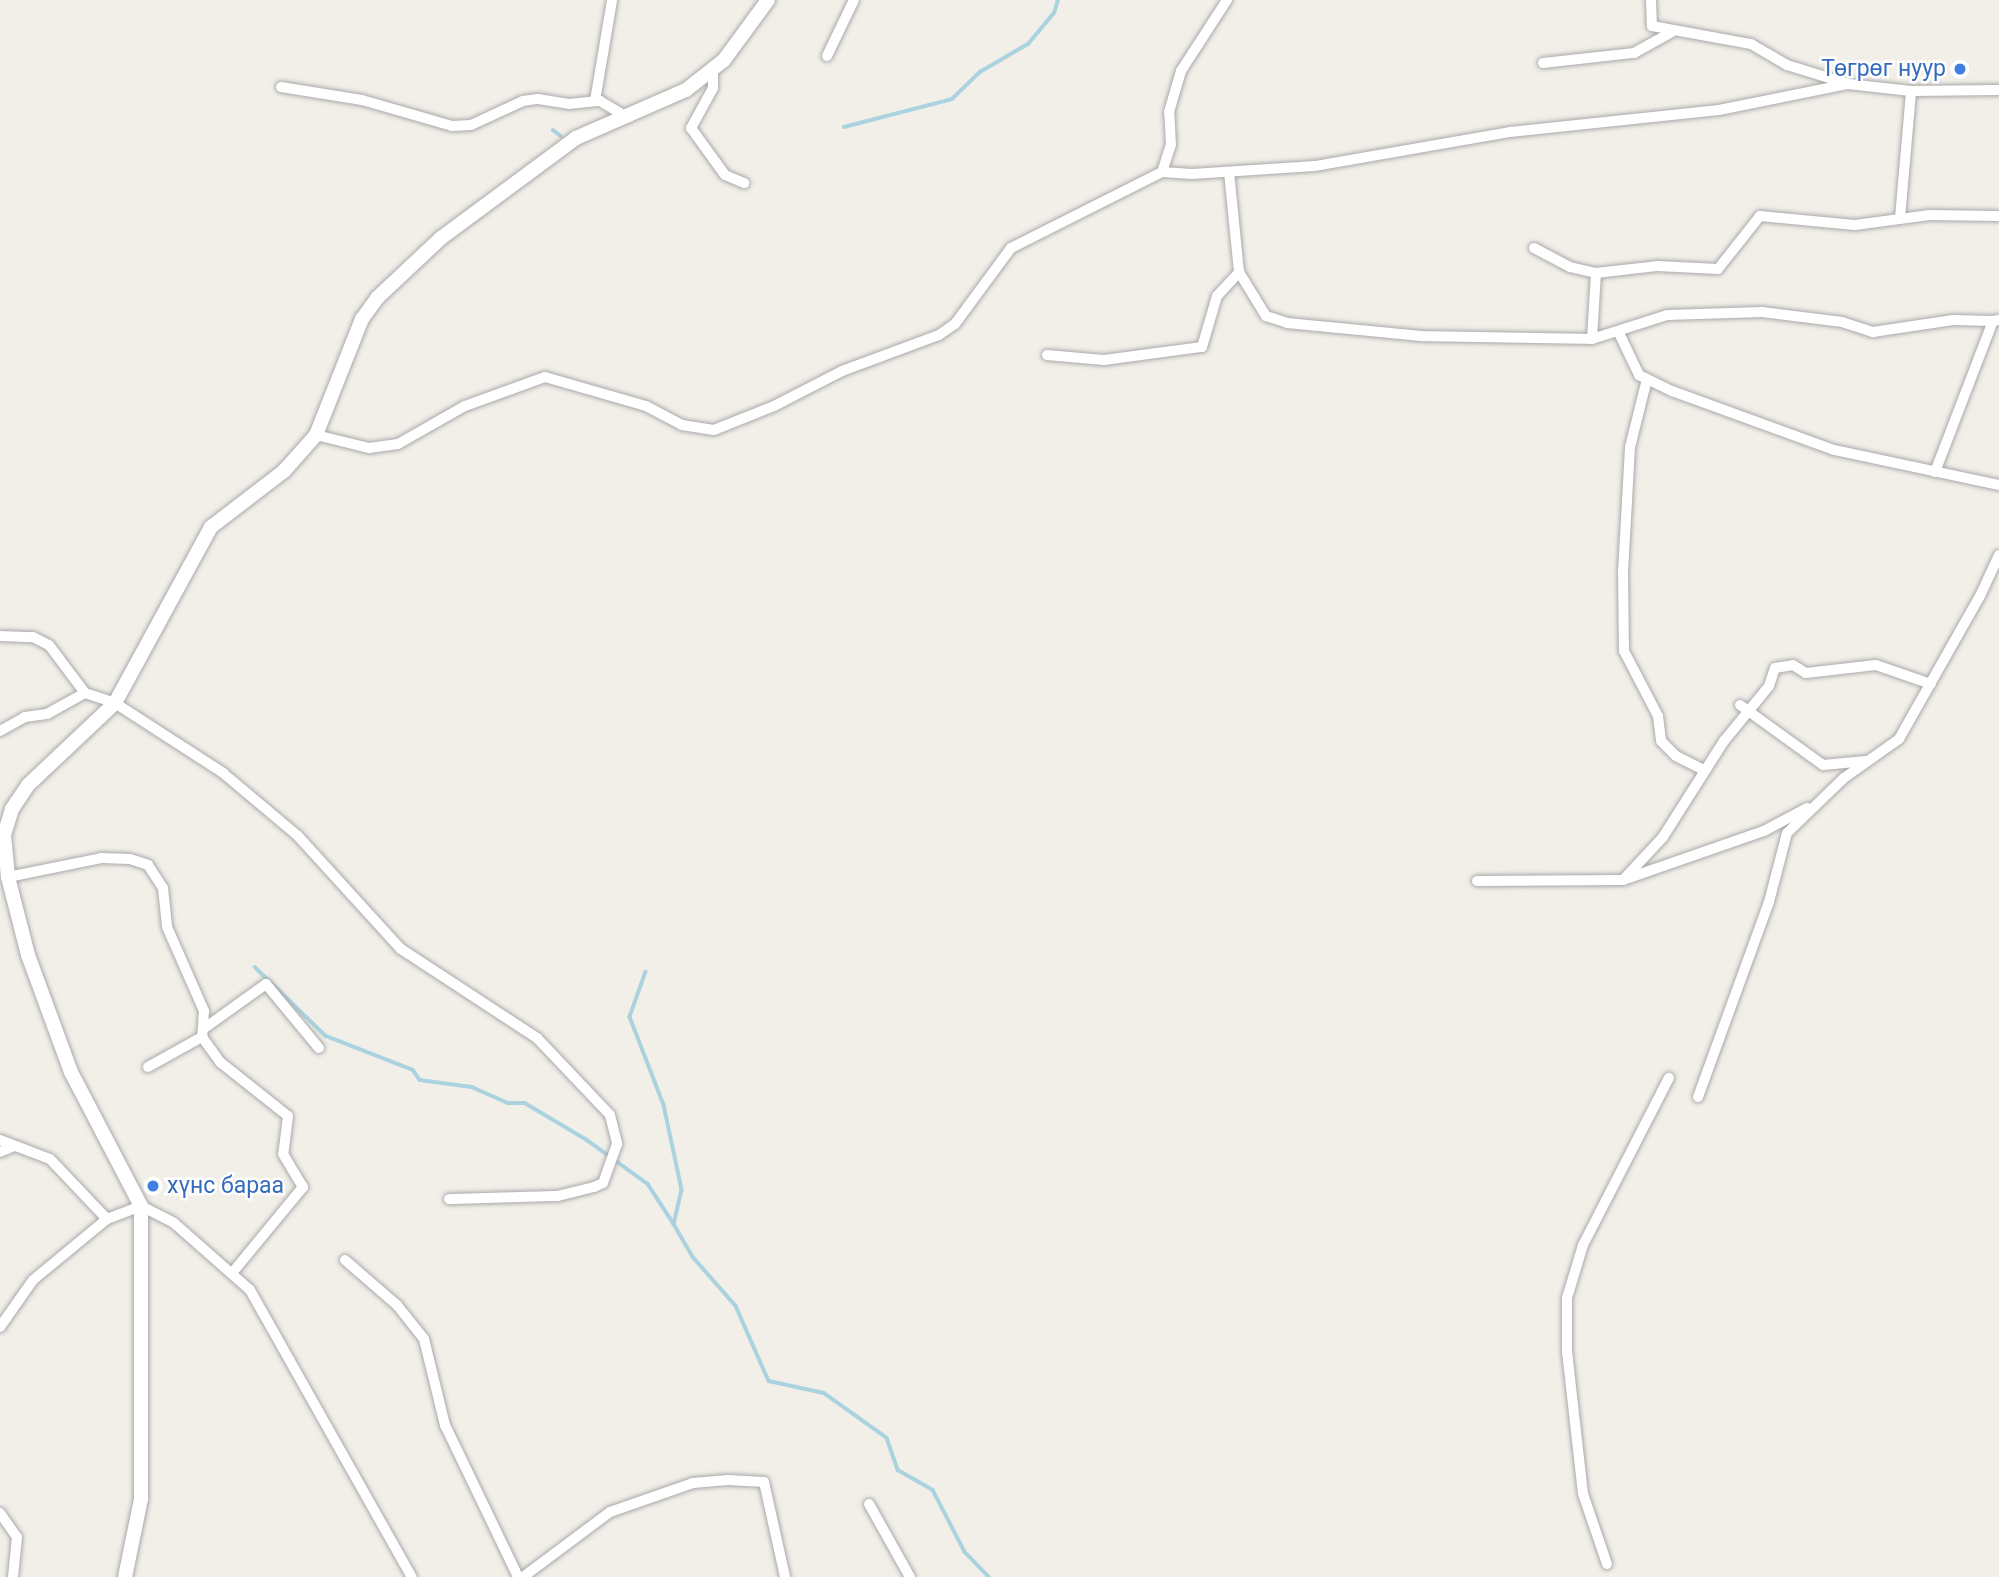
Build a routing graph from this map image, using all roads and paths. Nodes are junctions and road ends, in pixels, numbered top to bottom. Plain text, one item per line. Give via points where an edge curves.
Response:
1 (612, 0) edge
2 (768, 0) edge
3 (854, 0) edge
4 (1227, 0) edge
5 (1651, 0) edge
6 (1672, 32) junction
7 (827, 55) dead end
8 (1543, 63) dead end
9 (713, 68) junction
10 (1848, 84) junction
11 (281, 87) dead end
12 (1999, 90) edge
13 (1911, 91) junction
14 (595, 101) junction
15 (623, 115) junction
16 (1162, 172) junction
17 (1229, 173) junction
18 (744, 183) dead end
19 (1999, 216) edge
20 (1900, 218) junction
21 (1534, 248) dead end
22 (1239, 272) junction
23 (1595, 273) junction
24 (1996, 320) edge
25 (1619, 333) junction
26 (1592, 339) junction
27 (1046, 355) dead end
28 (1647, 379) junction
29 (316, 435) junction
30 (1935, 472) junction
31 (1999, 485) edge
32 (1999, 555) edge
33 (0, 636) edge
34 (1931, 684) junction
35 (85, 693) junction
36 (116, 703) junction
37 (1744, 708) junction
38 (0, 731) edge
39 (1869, 760) junction
40 (1704, 769) junction
41 (1814, 804) junction
42 (8, 877) junction
43 (1623, 880) junction
44 (1477, 881) dead end
45 (204, 1032) junction
46 (319, 1048) dead end
47 (148, 1067) dead end
48 (1669, 1078) dead end
49 (1698, 1097) dead end
50 (0, 1140) edge
51 (14, 1146) junction
52 (0, 1152) edge
53 (449, 1199) dead end
54 (141, 1206) junction
55 (107, 1219) junction
56 (345, 1261) dead end
57 (232, 1273) junction
58 (0, 1327) edge
59 (869, 1504) dead end
60 (0, 1513) edge
61 (1607, 1564) dead end
62 (13, 1577) edge
63 (125, 1577) edge
64 (412, 1577) edge
65 (518, 1577) edge
66 (523, 1577) edge
67 (785, 1577) edge
68 (910, 1577) edge

1 - 14 street
2 - 9 street
3 - 7 street
4 - 16 street via 1181,71 1170,112 1171,145
5 - 6 street via 1652,26
6 - 8 street via 1634,53
6 - 10 street via 1751,44 1787,65
9 - 15 street via 686,90
9 - 18 street via 713,88 691,128 725,175
10 - 13 street
10 - 17 street via 1719,110 1510,132 1315,166
11 - 14 street via 362,100 435,124 462,127 528,100
12 - 13 street
13 - 20 street
14 - 15 street
15 - 29 street via 576,138 512,185 442,238 378,298 362,319
16 - 17 street
16 - 29 street via 1006,252 955,324 939,335 842,371 774,406 714,429 682,425 646,407 545,377 465,406 398,443 369,448
17 - 22 street
19 - 20 street
20 - 23 street via 1855,225 1760,216 1718,269 1657,266
21 - 23 street via 1570,267
22 - 26 street via 1266,316 1287,323 1421,336
22 - 27 street via 1217,296 1202,347 1104,360
23 - 26 street
24 - 25 street via 1953,320 1873,332 1842,321 1762,312 1703,313 1667,315
24 - 30 street
25 - 26 street
25 - 28 street via 1629,362
28 - 30 street via 1834,450
28 - 40 street via 1630,447 1624,650 1658,716 1661,741 1676,756
29 - 36 street via 284,471 211,527
30 - 31 street
32 - 34 street
33 - 35 street via 33,637 49,645
34 - 37 street via 1876,665 1806,673 1793,665 1775,668 1769,686
34 - 39 street via 1899,739
35 - 36 street
35 - 38 street via 47,714 25,717
36 - 42 street via 28,785 12,809 4,835
36 - 53 street via 223,773 298,836 401,949 537,1038 610,1115 617,1144 603,1183 557,1196
37 - 39 street via 1823,765
37 - 40 street
39 - 41 street
40 - 43 street via 1664,837
41 - 43 street via 1765,831
41 - 49 street via 1787,833 1769,902
42 - 45 street via 101,858 148,865 163,888 167,927 204,1011
42 - 54 street via 27,955 71,1072
43 - 44 street
45 - 46 street via 266,984
45 - 47 street
45 - 57 street via 220,1062 288,1116 283,1154 303,1187
48 - 61 street via 1583,1245 1567,1298 1567,1352 1583,1494
50 - 51 street
51 - 52 street
51 - 55 street via 50,1159
54 - 55 street
54 - 57 street via 174,1223
54 - 63 street via 141,1500
55 - 58 street via 33,1280
56 - 65 street via 397,1305 424,1339 446,1425
57 - 64 street via 250,1290
59 - 68 street
60 - 62 street via 17,1537
66 - 67 street via 610,1512 693,1483 727,1480 764,1482

